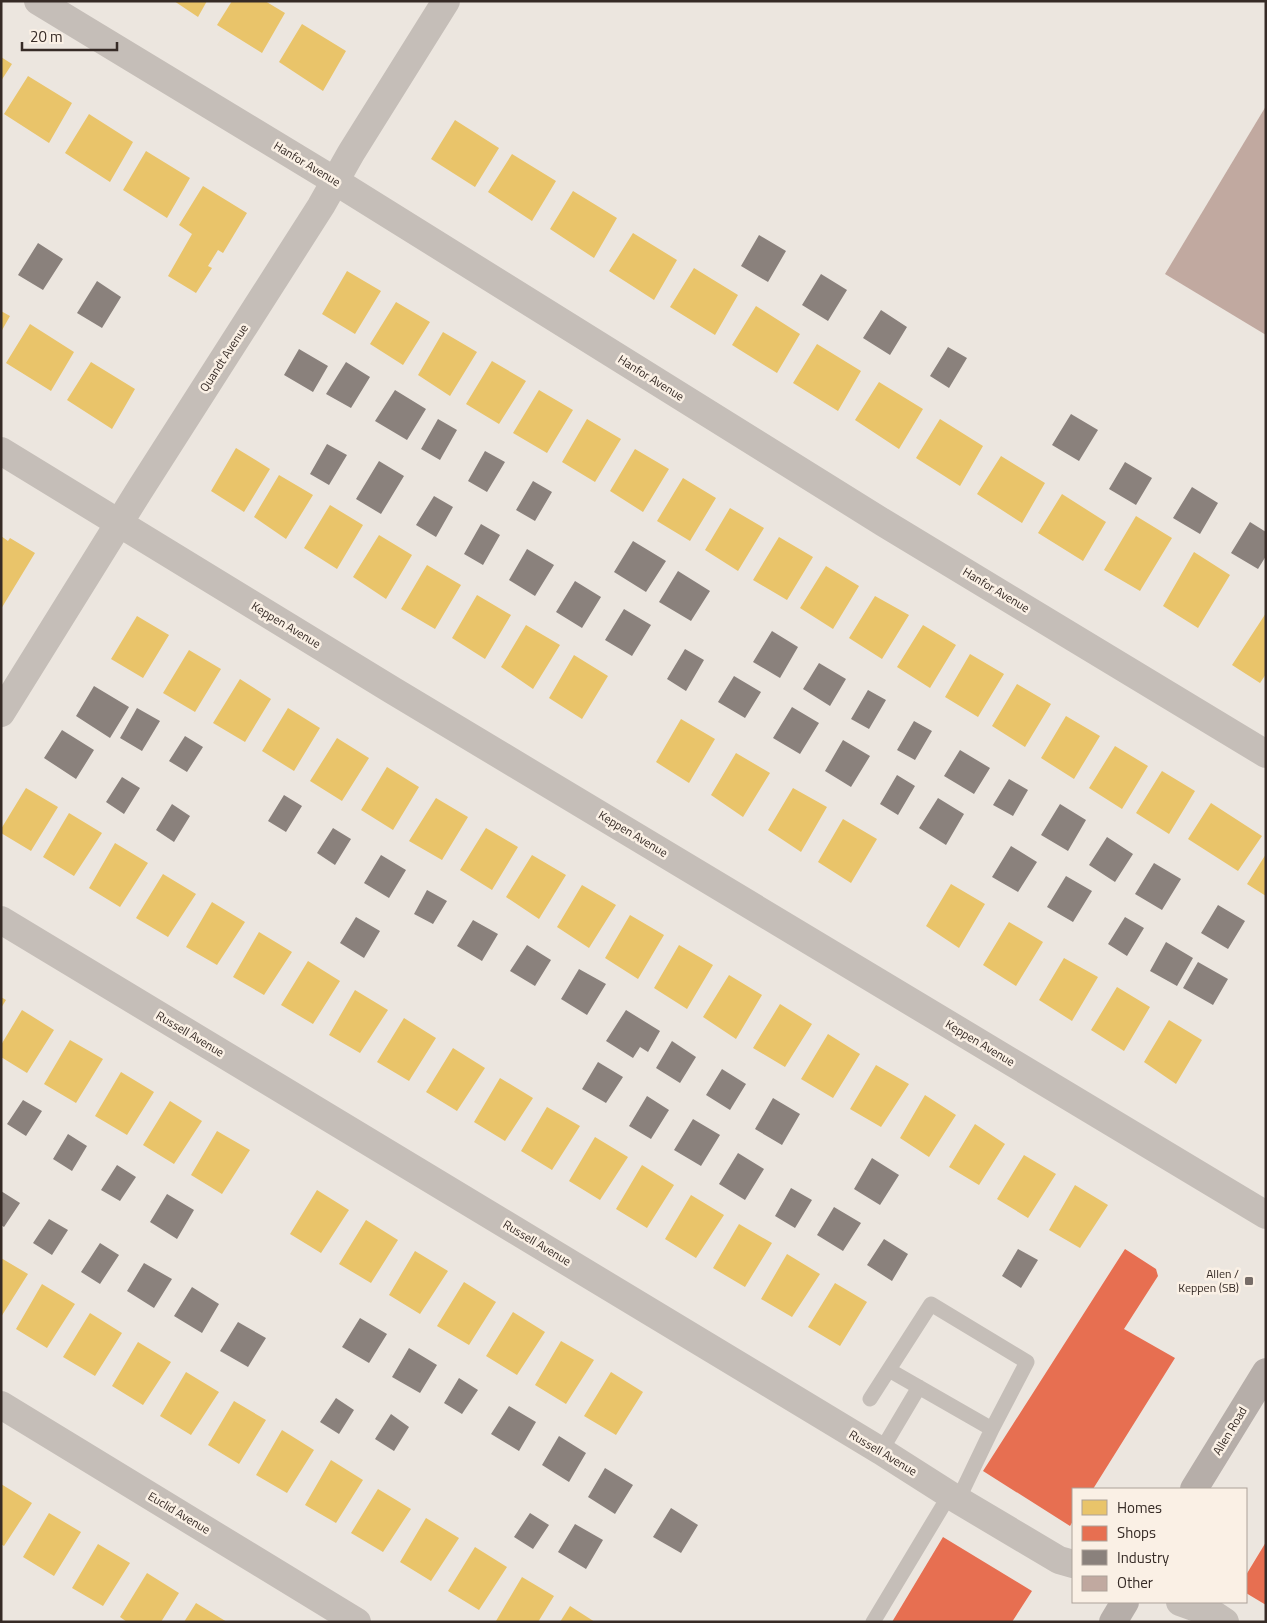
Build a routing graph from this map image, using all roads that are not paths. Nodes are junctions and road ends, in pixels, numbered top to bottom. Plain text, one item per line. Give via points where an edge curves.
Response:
1 (38, 1) edge
2 (446, 1) edge
3 (335, 181) junction
4 (1, 451) edge
5 (120, 523) junction
6 (1, 714) edge
7 (1266, 754) edge
8 (1, 920) edge
9 (1266, 1215) edge
10 (890, 1370) junction
11 (1266, 1372) edge
12 (919, 1387) junction
13 (870, 1399) dead end
14 (1, 1405) edge
15 (992, 1429) junction
16 (880, 1451) junction
17 (1195, 1488) edge
18 (954, 1497) junction
19 (1072, 1564) edge
20 (1124, 1603) edge
21 (1183, 1603) edge
22 (357, 1622) edge
23 (873, 1622) edge
24 (1113, 1622) edge
25 (1225, 1622) edge

1 - 3 street, Hanfor Avenue
2 - 3 street, Quandt Avenue
3 - 5 street, Quandt Avenue
3 - 7 street, Hanfor Avenue via 884,523
4 - 5 street, Keppen Avenue
5 - 6 street, Quandt Avenue
5 - 9 street, Keppen Avenue
8 - 16 street, Russell Avenue
10 - 12 lane
10 - 13 lane
10 - 15 lane via 931,1304 1027,1362
11 - 17 main road, Allen Road
12 - 15 lane
12 - 16 lane
14 - 22 street, Euclid Avenue
15 - 18 lane
16 - 18 street, Russell Avenue
18 - 19 street, Russell Avenue via 1059,1560
18 - 23 lane
20 - 24 main road
21 - 25 street

